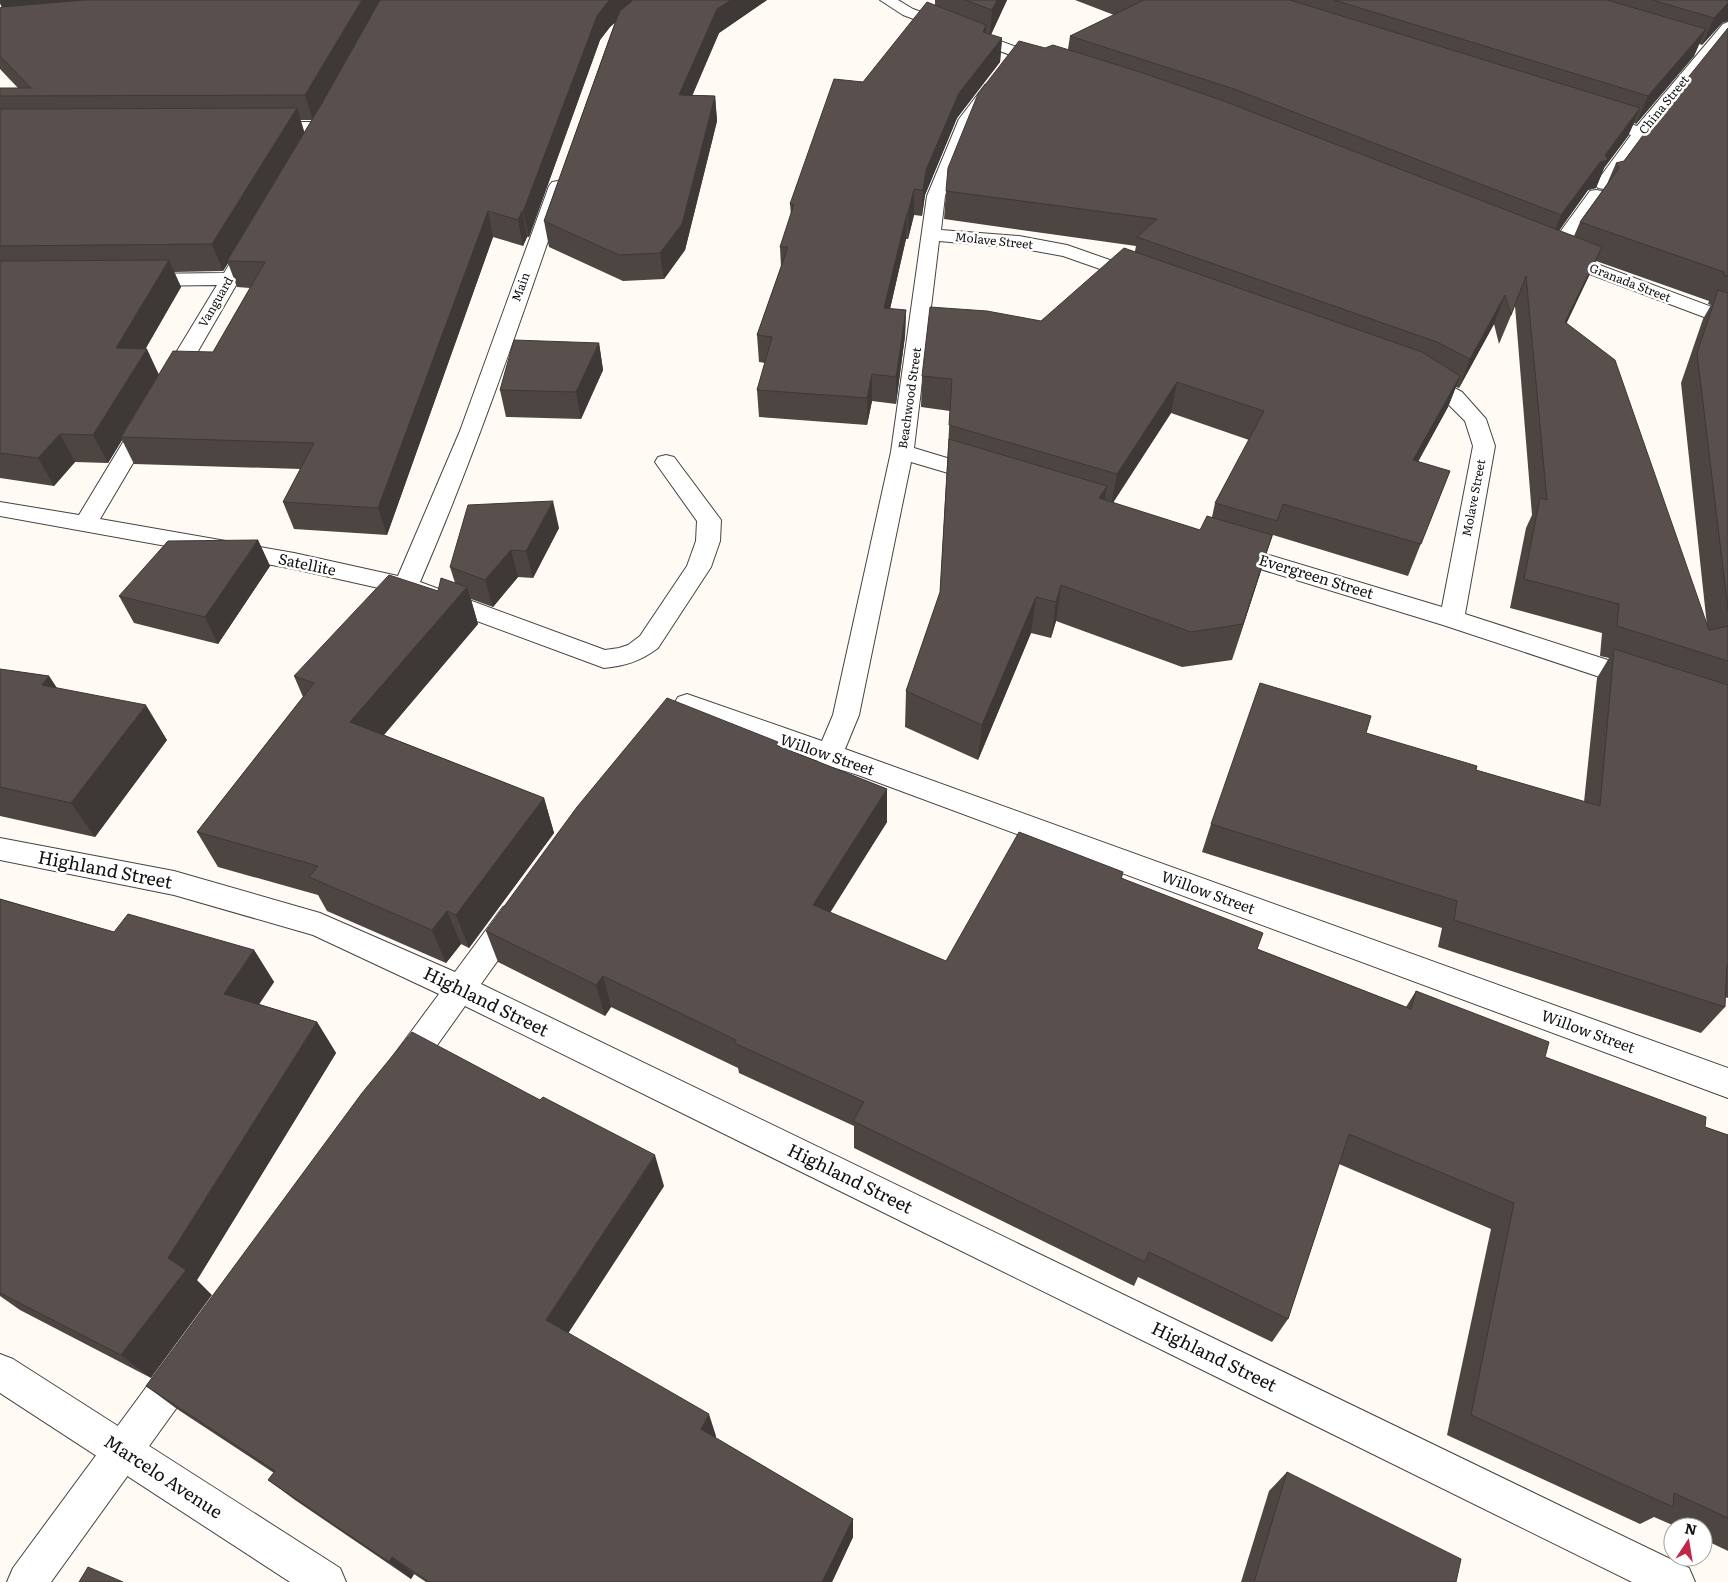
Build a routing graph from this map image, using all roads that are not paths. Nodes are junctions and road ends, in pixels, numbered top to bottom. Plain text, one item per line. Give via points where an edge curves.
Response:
1 (888, 0) edge
2 (1728, 27) edge
3 (1688, 48) edge
4 (1706, 53) junction
5 (1008, 66) junction
6 (1060, 68) edge
7 (330, 110) edge
8 (1584, 115) edge
9 (252, 127) edge
10 (320, 127) junction
11 (1641, 133) junction
12 (310, 144) edge
13 (563, 171) edge
14 (260, 228) edge
15 (932, 235) junction
16 (1536, 246) edge
17 (1554, 254) junction
18 (230, 278) junction
19 (125, 280) edge
20 (1159, 284) edge
21 (1728, 320) edge
22 (1400, 370) edge
23 (902, 452) junction
24 (666, 462) dead end
25 (1008, 483) edge
26 (0, 509) edge
27 (85, 525) junction
28 (1206, 544) edge
29 (406, 586) junction
30 (1452, 618) junction
31 (1664, 688) edge
32 (687, 704) edge
33 (829, 756) junction
34 (0, 849) edge
35 (528, 895) edge
36 (460, 989) junction
37 (1728, 1083) edge
38 (384, 1094) edge
39 (203, 1340) edge
40 (0, 1372) edge
41 (123, 1450) junction
42 (27, 1582) edge
43 (326, 1582) edge
44 (1675, 1582) edge

1 - 5 street
2 - 4 street, China Street
3 - 4 street
4 - 11 street, China Street
5 - 6 street
5 - 15 street, Beachwood Street via 968,119 936,196
7 - 10 street
8 - 11 street
9 - 10 street
10 - 12 street
11 - 17 street, China Street
13 - 29 street, Main via 471,431
14 - 18 street, Vanguard
15 - 20 street, Molave Street via 1019,242 1066,251
15 - 23 street, Beachwood Street
16 - 17 street, Granada Street
17 - 21 street, Granada Street
18 - 19 street
18 - 27 street, Vanguard
22 - 30 street, Molave Street via 1454,397 1476,419 1484,446
23 - 25 street
23 - 33 street, Beachwood Street via 846,715
24 - 29 street, Satellite via 709,520 708,541 699,567 649,642 637,651 604,659
26 - 27 street, Satellite
27 - 29 street, Satellite via 294,561
28 - 30 street, Evergreen Street
30 - 31 street, Evergreen Street
32 - 33 street, Willow Street
33 - 37 street, Willow Street
34 - 36 street, Highland Street via 174,883 320,925
35 - 36 street
36 - 38 street
36 - 44 street, Highland Street
39 - 41 street
40 - 41 street, Marcelo Avenue
41 - 42 street
41 - 43 street, Marcelo Avenue

